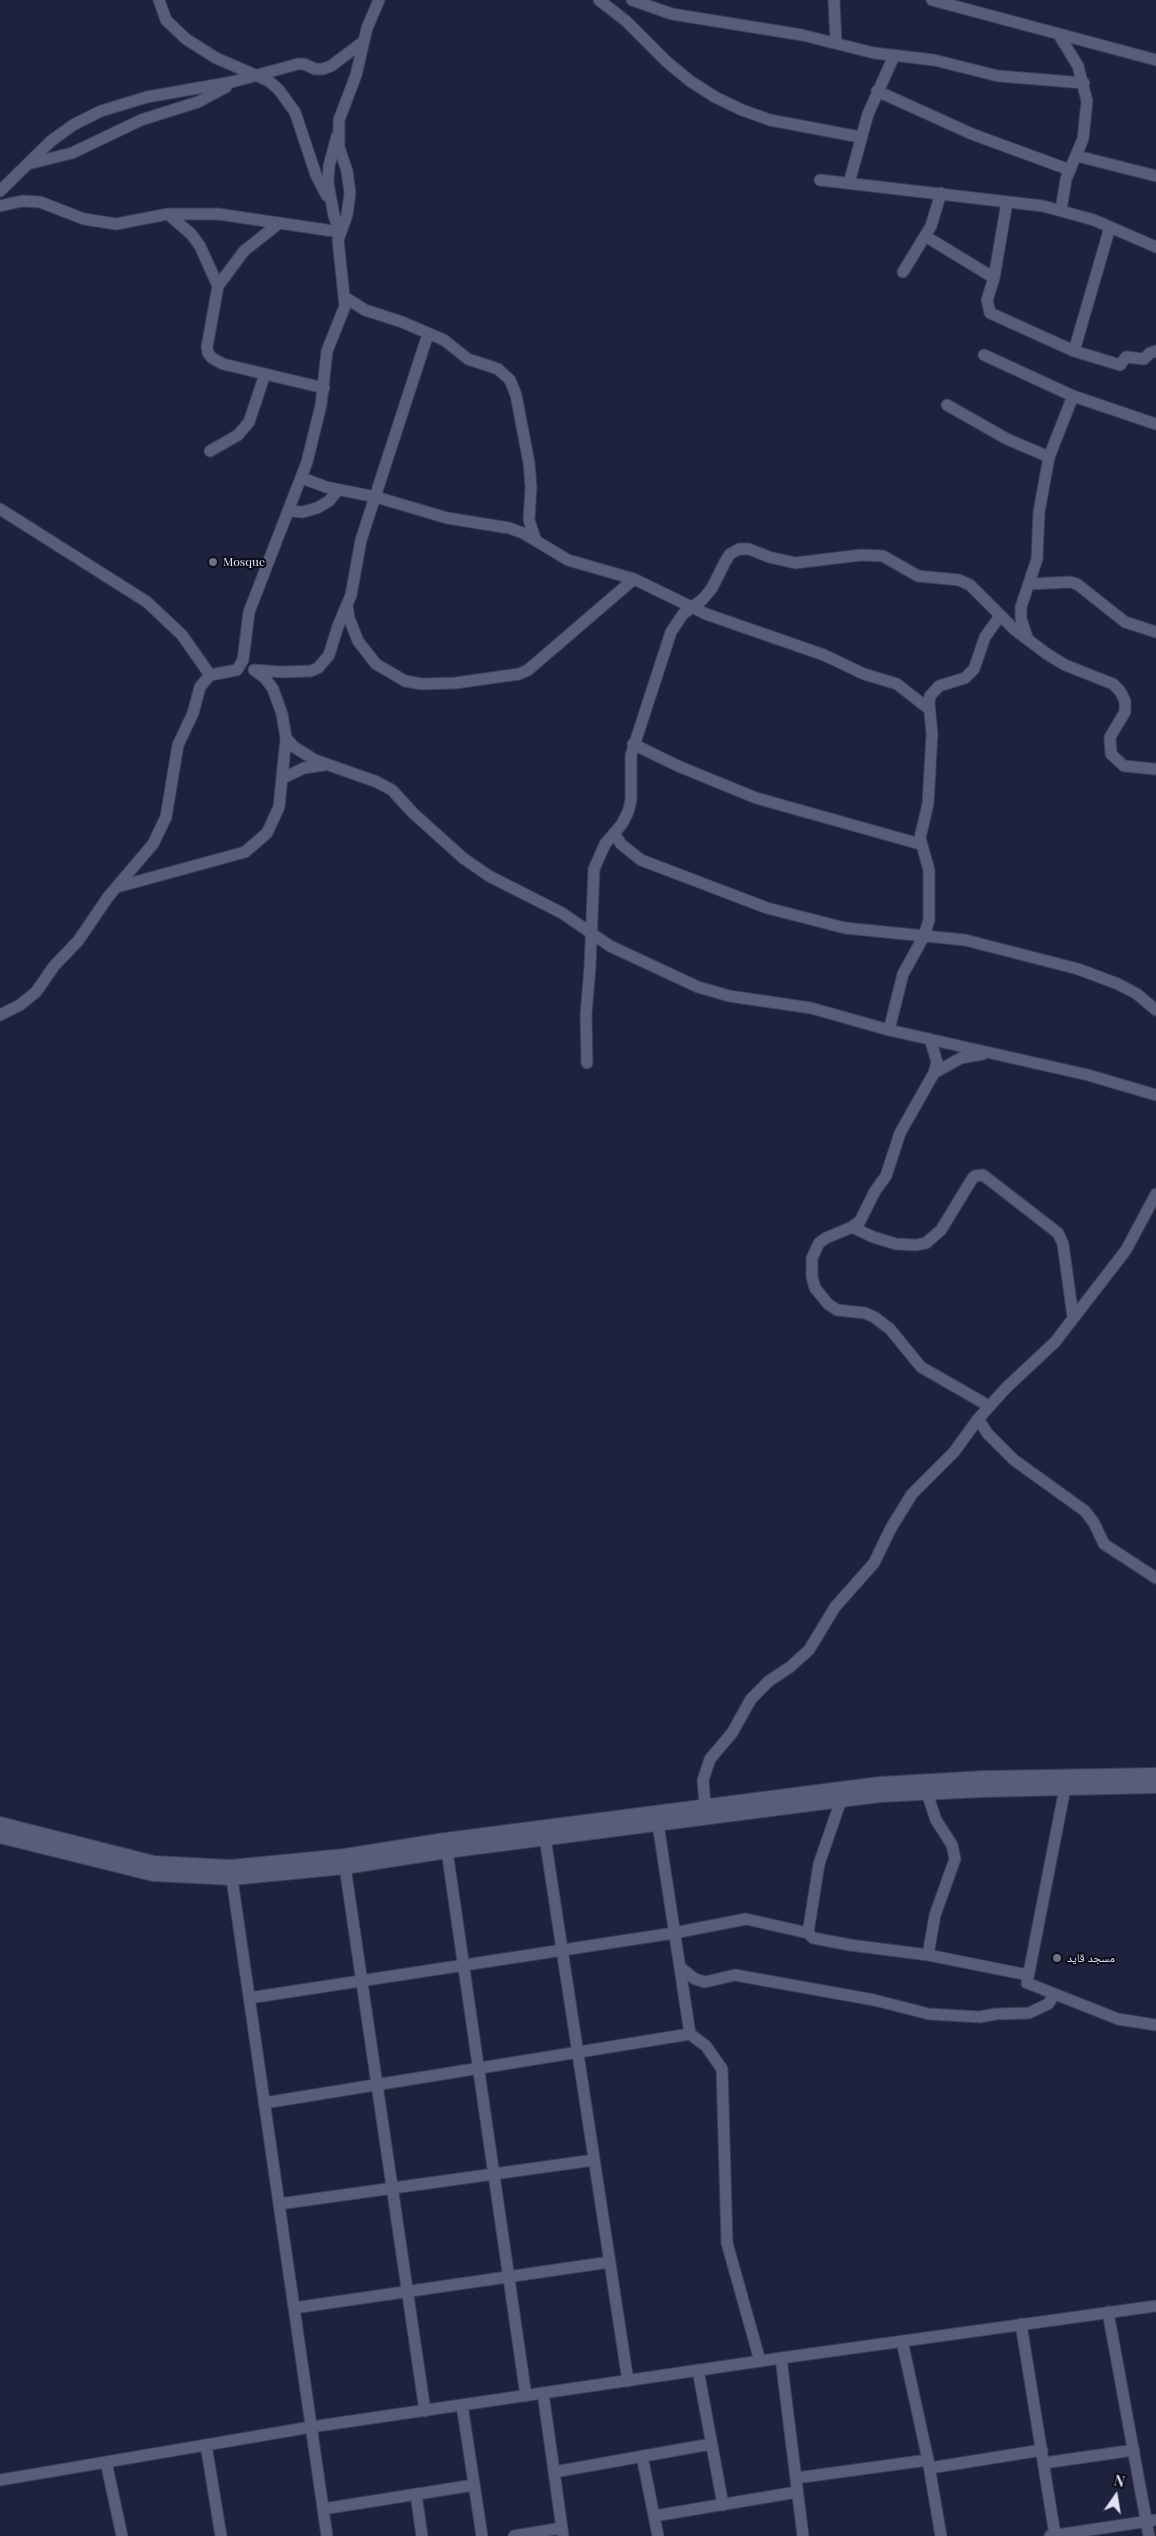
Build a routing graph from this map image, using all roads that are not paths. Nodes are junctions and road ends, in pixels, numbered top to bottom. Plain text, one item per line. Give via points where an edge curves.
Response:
1 (158, 0) edge
2 (379, 0) edge
3 (600, 0) edge
4 (632, 0) edge
5 (834, 0) edge
6 (932, 0) edge
7 (1059, 35) junction
8 (364, 42) junction
9 (836, 42) junction
10 (894, 56) junction
11 (1156, 60) edge
12 (257, 75) junction
13 (232, 82) junction
14 (1084, 83) junction
15 (877, 91) junction
16 (338, 133) junction
17 (860, 137) junction
18 (1077, 156) junction
19 (28, 164) junction
20 (1070, 170) junction
21 (1156, 176) edge
22 (820, 180) dead end
23 (849, 183) junction
24 (0, 191) edge
25 (941, 193) junction
26 (330, 200) junction
27 (1007, 202) junction
28 (0, 206) edge
29 (1061, 210) junction
30 (168, 214) junction
31 (278, 224) junction
32 (1110, 227) junction
33 (340, 232) junction
34 (925, 236) junction
35 (1156, 247) edge
36 (903, 272) dead end
37 (994, 278) junction
38 (218, 286) junction
39 (346, 298) junction
40 (428, 334) junction
41 (1074, 351) junction
42 (1156, 351) edge
43 (984, 355) dead end
44 (265, 374) junction
45 (324, 388) junction
46 (1073, 396) junction
47 (946, 405) dead end
48 (1156, 424) edge
49 (210, 451) dead end
50 (1049, 457) junction
51 (302, 478) junction
52 (338, 490) junction
53 (376, 496) junction
54 (0, 509) edge
55 (289, 511) junction
56 (536, 541) junction
57 (634, 579) junction
58 (1029, 584) junction
59 (347, 605) junction
60 (691, 608) junction
61 (1000, 616) junction
62 (1156, 632) edge
63 (1028, 641) junction
64 (241, 666) junction
65 (254, 670) junction
66 (210, 675) junction
67 (929, 709) junction
68 (286, 738) junction
69 (633, 744) junction
70 (326, 765) junction
71 (1156, 769) edge
72 (283, 778) junction
73 (614, 834) junction
74 (920, 844) junction
75 (117, 887) junction
76 (590, 934) junction
77 (924, 936) junction
78 (1156, 1010) edge
79 (0, 1015) edge
80 (889, 1030) junction
81 (930, 1039) junction
82 (992, 1053) junction
83 (587, 1063) dead end
84 (934, 1073) junction
85 (1156, 1096) edge
86 (1156, 1194) edge
87 (852, 1227) junction
88 (1074, 1317) junction
89 (989, 1406) junction
90 (978, 1419) junction
91 (1156, 1578) edge
92 (1156, 1775) edge
93 (1156, 1786) edge
94 (1066, 1788) junction
95 (927, 1793) junction
96 (841, 1800) junction
97 (705, 1806) junction
98 (0, 1824) edge
99 (658, 1824) junction
100 (0, 1836) edge
101 (545, 1838) junction
102 (446, 1845) junction
103 (345, 1867) junction
104 (231, 1873) junction
105 (674, 1933) junction
106 (808, 1933) junction
107 (562, 1950) junction
108 (928, 1955) junction
109 (463, 1965) junction
110 (680, 1967) junction
111 (1028, 1975) junction
112 (362, 1981) junction
113 (1055, 1994) junction
114 (249, 1998) junction
115 (1156, 2025) edge
116 (690, 2034) junction
117 (578, 2052) junction
118 (479, 2069) junction
119 (377, 2085) junction
120 (264, 2103) junction
121 (594, 2160) junction
122 (494, 2174) junction
123 (392, 2188) junction
124 (279, 2204) junction
125 (610, 2262) junction
126 (509, 2277) junction
127 (407, 2292) junction
128 (1156, 2306) edge
129 (294, 2308) junction
130 (1108, 2312) junction
131 (1021, 2324) junction
132 (902, 2341) junction
133 (781, 2358) junction
134 (760, 2361) junction
135 (698, 2370) junction
136 (628, 2381) junction
137 (543, 2393) junction
138 (526, 2396) junction
139 (462, 2405) junction
140 (424, 2410) junction
141 (311, 2427) junction
142 (711, 2444) junction
143 (206, 2445) junction
144 (1042, 2450) junction
145 (1134, 2450) junction
146 (642, 2456) junction
147 (106, 2462) junction
148 (1044, 2463) junction
149 (929, 2464) junction
150 (554, 2472) junction
151 (796, 2478) junction
152 (0, 2480) edge
153 (474, 2485) junction
154 (797, 2492) junction
155 (416, 2494) junction
156 (723, 2505) junction
157 (323, 2509) junction
158 (654, 2516) junction
159 (1152, 2521) edge
160 (563, 2532) edge
161 (122, 2536) edge
162 (221, 2536) edge
163 (327, 2536) edge
164 (422, 2536) edge
165 (482, 2536) edge
166 (514, 2536) edge
167 (658, 2536) edge
168 (803, 2536) edge
169 (941, 2536) edge
170 (1052, 2536) edge
171 (1149, 2536) edge

1 - 12 street via 166,20 186,40 216,58
2 - 8 street
3 - 17 street via 682,75 715,97 770,120
4 - 9 street via 672,14
5 - 9 street
6 - 7 street
7 - 11 street
7 - 14 street via 1078,66
8 - 12 street via 330,66 315,69 298,64
8 - 16 street via 339,120
9 - 10 street
10 - 14 street via 934,60 998,76
10 - 15 street
12 - 13 street
12 - 26 street via 279,90 295,112 316,175
13 - 19 street via 210,97 156,114 86,148
13 - 19 street via 147,97 101,111 61,133
14 - 18 street via 1087,120
15 - 17 street
15 - 20 street via 972,134
16 - 26 street via 329,166
16 - 33 street via 350,193 347,215
17 - 23 street
18 - 20 street
18 - 21 street
19 - 24 street
20 - 29 street
22 - 23 street
23 - 25 street
25 - 27 street
25 - 34 street
26 - 33 street
27 - 29 street
27 - 37 street
28 - 30 street via 22,201 40,202 104,223 128,223
29 - 32 street
30 - 31 street via 218,214
30 - 38 street via 200,246
31 - 33 street
31 - 38 street via 244,251
32 - 35 street
32 - 41 street
33 - 39 street via 338,248
34 - 36 street
34 - 37 street
37 - 41 street via 987,300 990,313
38 - 44 street via 208,353 217,362
39 - 40 street via 365,310
39 - 45 street via 343,314 327,351
40 - 53 street
40 - 56 street via 444,340 468,359 498,369 514,387 529,463 530,520
41 - 42 street via 1120,365 1126,357 1144,359
43 - 46 street
44 - 45 street
44 - 49 street via 249,422 238,435
45 - 51 street via 318,424
46 - 48 street
46 - 50 street
47 - 50 street via 993,432
50 - 58 street via 1039,512 1037,558
51 - 52 street
51 - 55 street
52 - 53 street
52 - 55 street via 317,508
53 - 56 street via 447,518 509,528
53 - 59 street via 361,540
54 - 66 street via 152,606 182,635
55 - 64 street via 249,612
56 - 57 street via 551,552 585,567
57 - 59 street via 528,670 455,683 405,681 376,664 358,641
57 - 60 street
58 - 62 street via 1078,584 1125,622
58 - 63 street via 1021,607
59 - 65 street via 329,656 318,668 297,672
60 - 61 street via 712,588 730,554 739,549 749,549 795,563 861,555 883,556 918,576 959,580 970,585
60 - 67 street via 897,684
60 - 69 street via 682,614 671,632
61 - 63 street
61 - 67 street via 985,637 974,670 965,678 945,683 934,690
63 - 71 street via 1065,664 1113,684 1125,701 1125,712 1110,737 1111,754 1124,766
64 - 65 street
64 - 66 street via 232,672
65 - 68 street via 273,689
66 - 75 street via 200,686 193,713 178,745 169,802 160,831 145,857
67 - 74 street via 932,734 928,804
68 - 70 street via 304,754
68 - 72 street
69 - 73 street via 631,800 622,824
69 - 74 street via 756,798
70 - 72 street via 304,768
70 - 76 street via 392,790 413,813 476,867 562,913
72 - 75 street via 275,821 257,844 231,856
73 - 76 street via 598,856 594,869
73 - 77 street via 640,860 767,908 845,928
74 - 77 street via 929,870 930,886 929,920
75 - 79 street via 36,992
76 - 80 street via 621,952 706,990 811,1008
76 - 83 street
77 - 78 street via 965,940 1099,976 1137,994
77 - 80 street via 903,974
80 - 81 street
81 - 82 street
81 - 84 street via 937,1062
82 - 84 street via 961,1058
82 - 85 street via 1088,1075
84 - 87 street via 900,1133 886,1176 860,1221
86 - 88 street via 1126,1250
87 - 88 street via 896,1244 926,1242 941,1230 972,1179 984,1175 1058,1233 1063,1244
87 - 89 street via 826,1238 814,1250 812,1277 821,1297 838,1310 865,1313 881,1322 921,1367
88 - 89 street via 1054,1342
89 - 90 street
90 - 91 street via 1014,1460 1085,1510 1104,1544
90 - 97 street via 954,1452 912,1494 874,1563 835,1607 809,1650 769,1681 752,1699 732,1733 710,1759 703,1780
92 - 97 street via 984,1778 879,1784
93 - 94 street
94 - 95 street
94 - 111 street
95 - 96 street
95 - 108 street via 936,1820 952,1845 956,1859 935,1915
96 - 99 street
96 - 106 street via 819,1864
97 - 102 street
98 - 104 street via 154,1863
99 - 101 street
99 - 105 street
100 - 104 street via 153,1874
101 - 102 street
101 - 107 street
102 - 103 street
102 - 104 street
102 - 109 street
103 - 104 street
103 - 112 street
104 - 114 street
105 - 106 street via 746,1919
105 - 107 street
105 - 110 street
106 - 108 street via 813,1938 850,1946
107 - 109 street
107 - 117 street
108 - 111 street
109 - 112 street
109 - 118 street
110 - 113 street via 695,1979 705,1982 735,1975 874,2000 930,2014 980,2017 1029,2013 1048,2004
110 - 116 street
111 - 113 street via 1027,1983
112 - 114 street
112 - 119 street
113 - 115 street via 1118,2019
114 - 120 street
116 - 117 street
116 - 134 street via 706,2046 722,2069 727,2243
117 - 118 street
117 - 121 street
118 - 119 street
118 - 122 street
119 - 120 street
119 - 123 street
120 - 124 street
121 - 122 street
121 - 125 street
122 - 123 street
122 - 126 street
123 - 124 street
123 - 127 street
124 - 129 street
125 - 126 street
125 - 136 street
126 - 127 street
126 - 138 street
127 - 129 street
127 - 140 street
128 - 130 street
129 - 141 street
130 - 131 street
130 - 145 street
131 - 132 street
131 - 144 street
132 - 133 street
132 - 149 street
133 - 134 street
133 - 151 street
134 - 135 street
135 - 136 street
135 - 142 street
136 - 137 street
137 - 138 street
137 - 150 street
138 - 139 street
139 - 140 street
139 - 153 street
140 - 141 street
141 - 143 street
141 - 157 street
142 - 146 street
142 - 156 street
143 - 147 street
143 - 162 street
144 - 148 street
144 - 149 street
145 - 148 street
145 - 159 street
146 - 150 street
146 - 158 street
147 - 152 street
147 - 161 street
148 - 170 street
149 - 151 street
149 - 169 street
150 - 160 street
151 - 154 street
153 - 155 street
153 - 165 street
154 - 156 street
154 - 168 street
155 - 157 street
155 - 164 street
156 - 158 street
157 - 163 street
158 - 167 street
159 - 170 street
159 - 171 street
160 - 166 street

